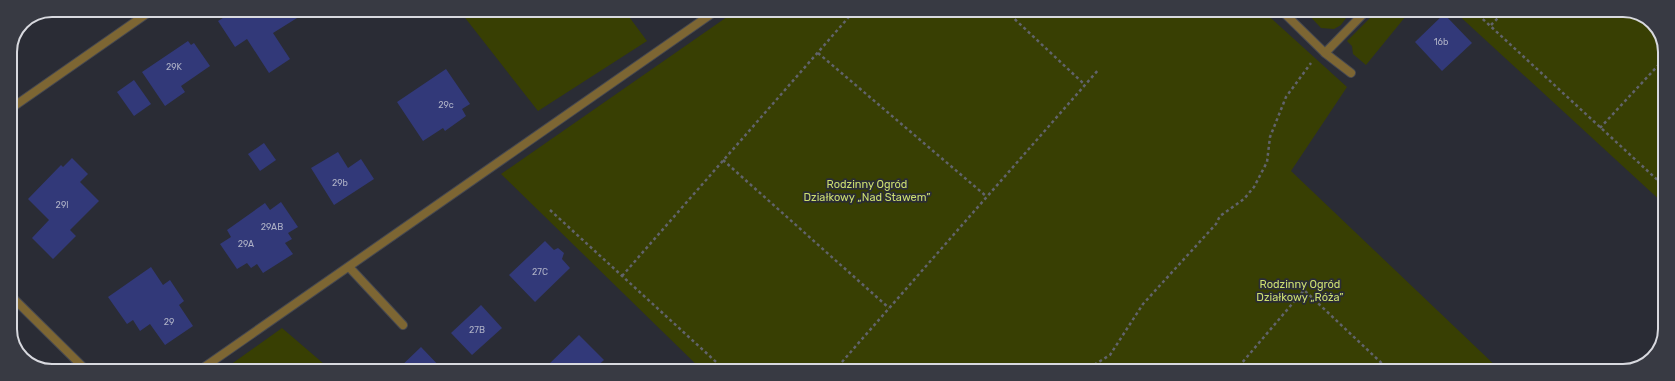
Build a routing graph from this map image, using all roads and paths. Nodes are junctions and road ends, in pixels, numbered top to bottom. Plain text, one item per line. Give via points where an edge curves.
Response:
1 (142, 17) edge
2 (707, 17) edge
3 (849, 17) edge
4 (1013, 17) edge
5 (1288, 17) edge
6 (1360, 17) edge
7 (1481, 17) edge
8 (1499, 17) edge
9 (1491, 26) junction
10 (1323, 51) junction
11 (818, 53) junction
12 (1658, 66) edge
13 (1099, 69) dead end
14 (1351, 73) dead end
15 (1084, 84) junction
16 (17, 104) edge
17 (1600, 128) junction
18 (723, 160) junction
19 (1658, 181) edge
20 (986, 196) junction
21 (550, 210) dead end
22 (349, 267) junction
23 (622, 276) junction
24 (17, 303) edge
25 (889, 308) junction
26 (403, 325) dead end
27 (80, 364) edge
28 (209, 364) edge
29 (719, 364) edge
30 (840, 364) edge
31 (1095, 364) edge
32 (1242, 364) edge
33 (1383, 364) edge

1 - 16 street
2 - 22 street
3 - 11 path
4 - 15 path
5 - 10 street
6 - 10 street
7 - 9 path
8 - 9 path
9 - 17 path
10 - 14 street
10 - 31 path via 1286,97 1270,137 1267,162 1254,187 1244,199 1220,216 1216,224 1144,304 1110,355
11 - 18 path
11 - 20 path
12 - 17 path
13 - 15 path
15 - 20 path
17 - 19 path
18 - 23 path
18 - 25 path
20 - 25 path
21 - 23 path
22 - 26 street
22 - 28 street
23 - 29 path
24 - 27 street
25 - 30 path
32 - 33 path via 1304,290

